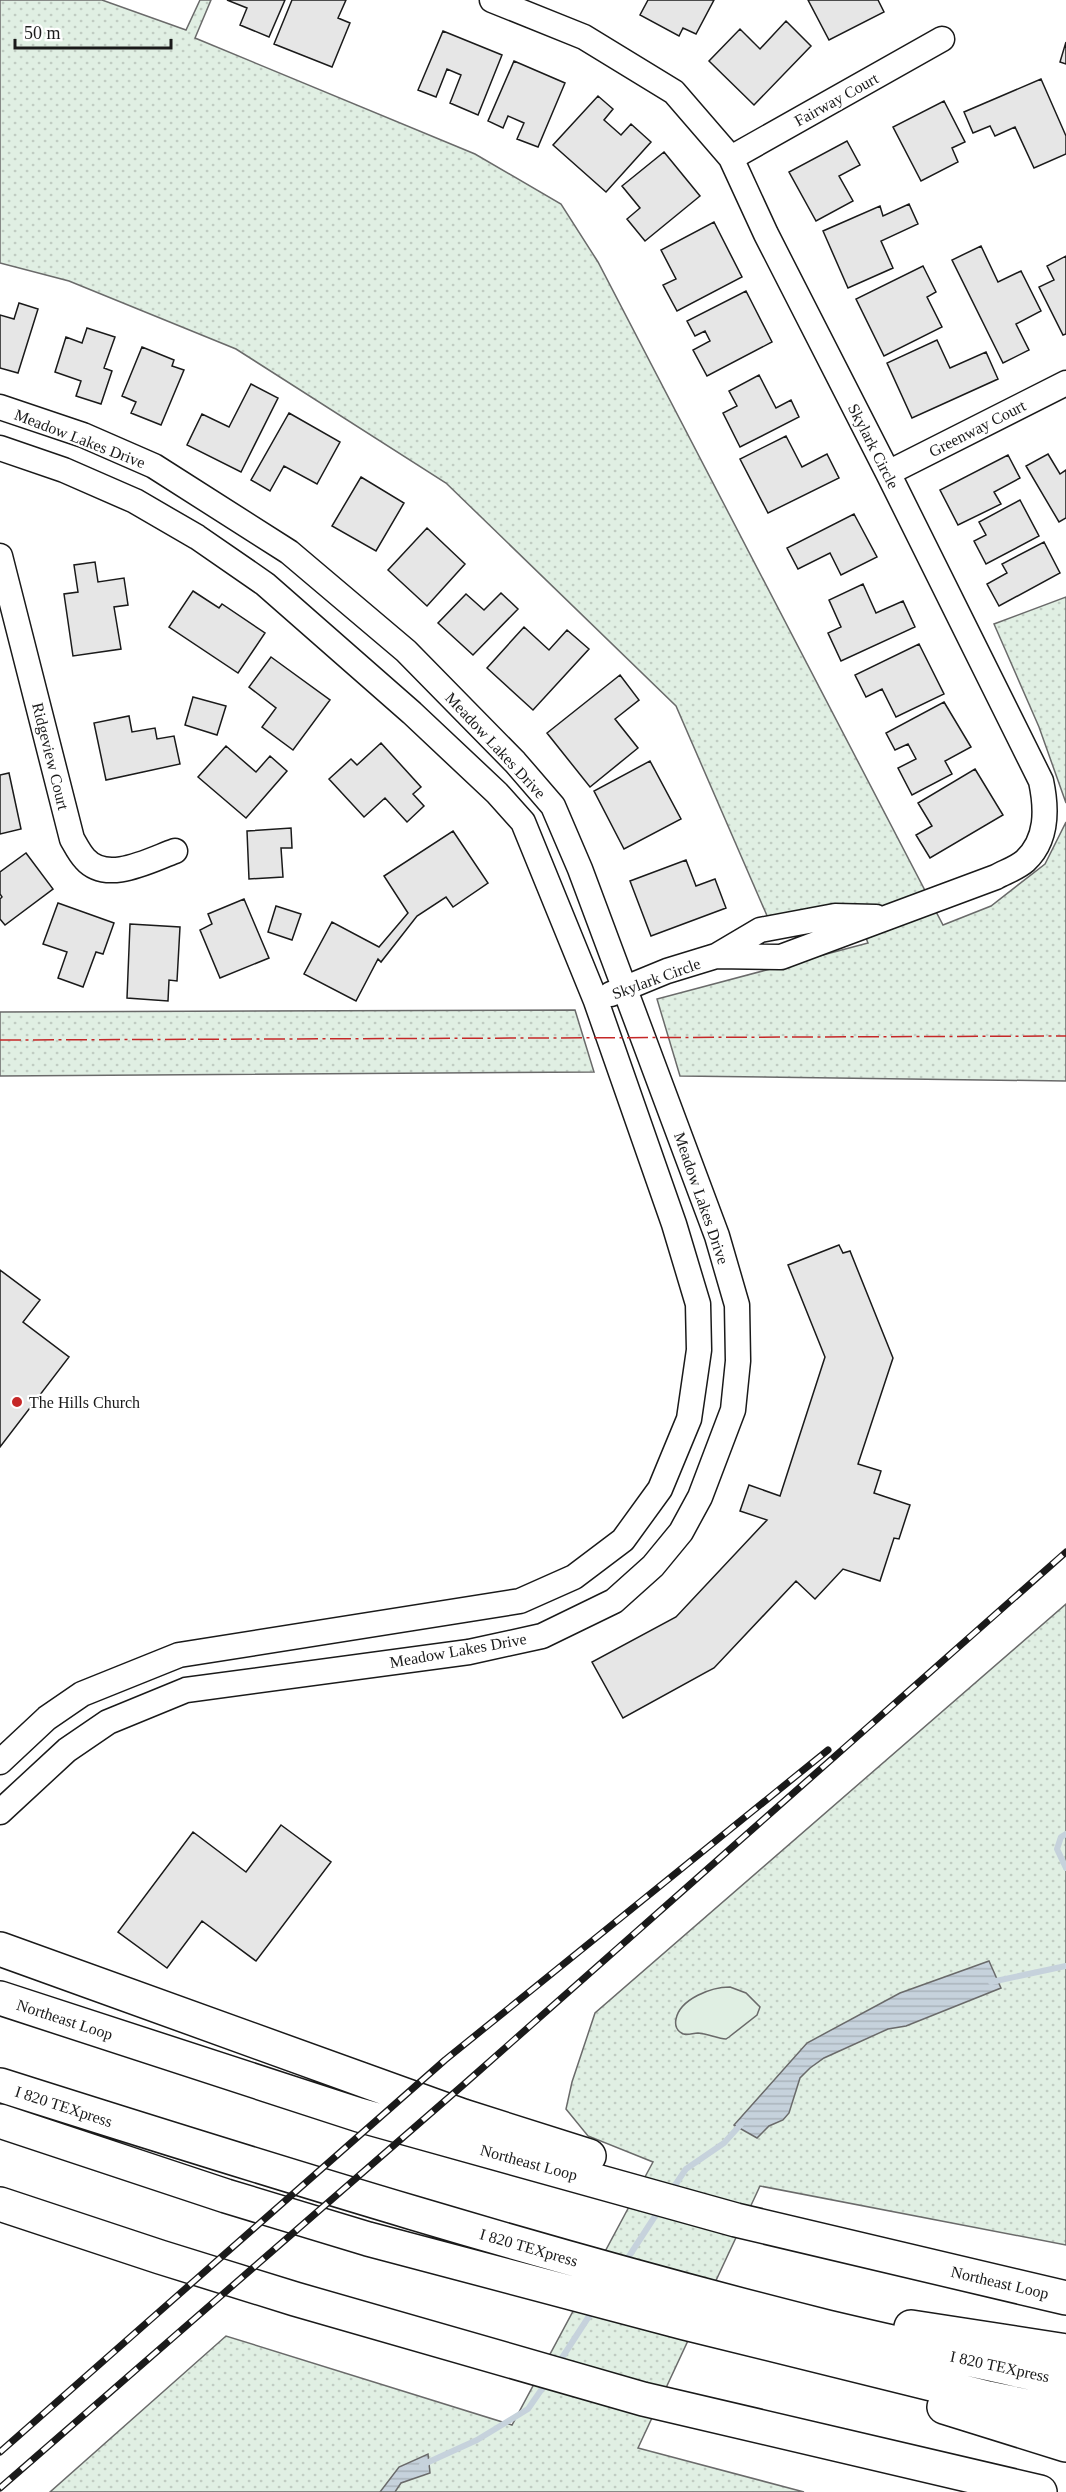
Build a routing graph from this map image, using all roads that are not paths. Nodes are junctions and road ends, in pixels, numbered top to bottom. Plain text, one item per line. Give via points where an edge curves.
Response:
1 (492, 0) edge
2 (942, 39) dead end
3 (731, 158) junction
4 (1066, 383) edge
5 (0, 407) edge
6 (0, 448) edge
7 (888, 473) junction
8 (0, 556) edge
9 (175, 851) dead end
10 (625, 988) junction
11 (596, 1001) junction
12 (0, 1762) edge
13 (0, 1812) edge
14 (0, 1948) edge
15 (0, 1998) edge
16 (0, 2085) edge
17 (0, 2121) edge
18 (618, 2176) junction
19 (0, 2204) edge
20 (1066, 2298) edge
21 (828, 2327) junction
22 (1066, 2351) edge
23 (865, 2367) junction
24 (1066, 2381) edge
25 (640, 2399) junction
26 (1066, 2415) edge
27 (1066, 2445) edge
28 (937, 2492) edge
29 (1040, 2492) edge

1 - 3 street, Skylark Circle via 584,37 665,86
2 - 3 street, Fairway Court
3 - 7 street, Skylark Circle
4 - 7 street, Greenway Court
5 - 10 street, Meadow Lakes Drive via 83,435 154,466 289,552 406,651 553,806
6 - 11 street, Meadow Lakes Drive via 135,501 197,537 265,584 412,713 523,822
7 - 10 street, Skylark Circle via 1041,781 1046,803 1045,826 1037,846 1025,861 927,904 884,917 835,916 760,930 716,956
8 - 9 street, Ridgeview Court via 72,839 86,861 100,869 122,870
10 - 11 street, Skylark Circle
10 - 13 street, Meadow Lakes Drive via 717,1236 737,1305 734,1410 700,1497 681,1532 652,1566 614,1600 542,1636 469,1652 186,1690 108,1722 67,1750
11 - 12 street, Meadow Lakes Drive via 698,1304 699,1350 689,1419 660,1488 623,1540 574,1577 520,1601 179,1655 82,1694 47,1718
14 - 18 highway
15 - 18 highway, Northeast Loop via 359,2115
16 - 21 highway, I 820 TEXpress via 572,2259
17 - 23 highway, I 820 TEXpress via 346,2232 571,2294
18 - 20 highway, Northeast Loop via 726,2217
19 - 25 highway via 160,2258
21 - 22 highway via 920,2327
21 - 24 highway, I 820 TEXpress
23 - 26 highway, I 820 TEXpress
23 - 27 highway via 916,2398
25 - 28 highway via 654,2418
25 - 29 highway

